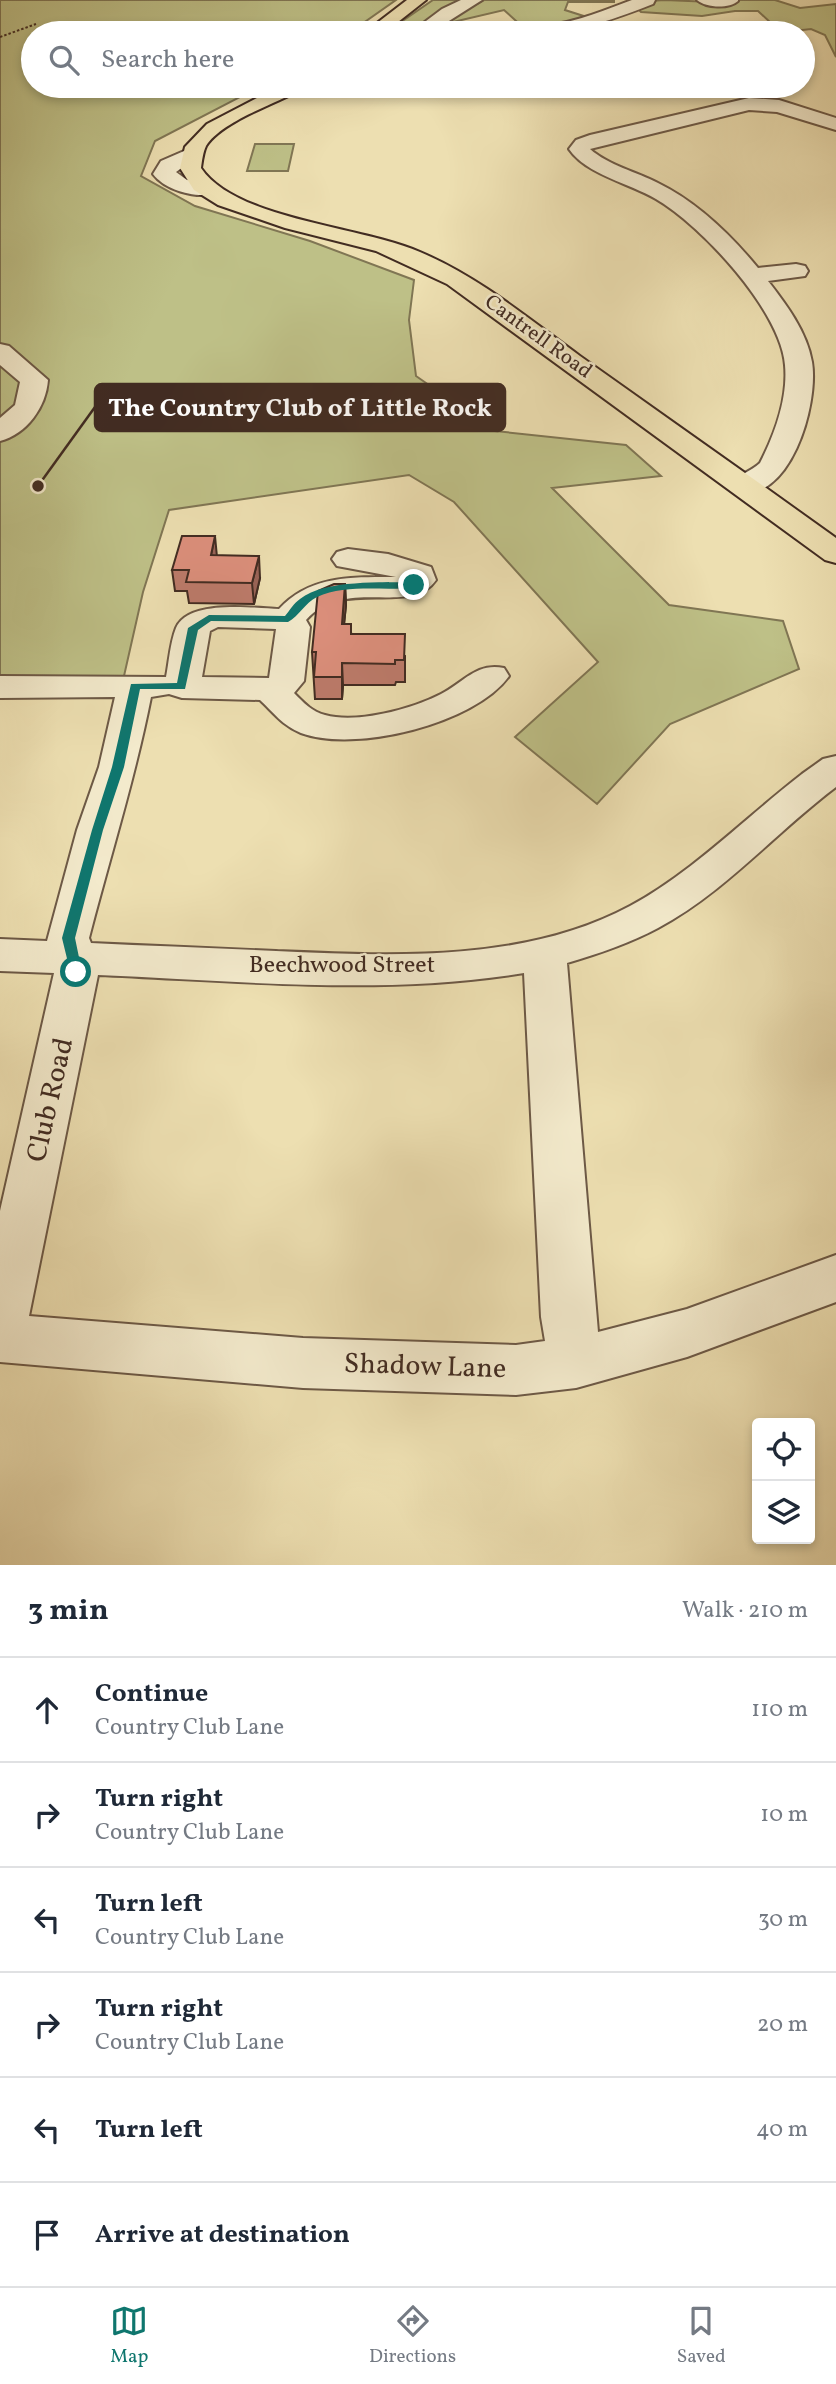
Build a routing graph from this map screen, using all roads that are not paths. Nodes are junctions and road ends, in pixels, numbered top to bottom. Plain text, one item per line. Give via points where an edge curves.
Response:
1 (418, 0) edge
2 (474, 0) edge
3 (647, 0) edge
4 (705, 0) edge
5 (730, 1) edge
6 (389, 21) edge
7 (436, 21) edge
8 (593, 21) edge
9 (272, 98) edge
10 (836, 124) edge
11 (191, 154) joint
12 (205, 189) joint
13 (796, 271) dead end
14 (752, 276) junction
15 (0, 352) edge
16 (0, 432) edge
17 (774, 465) junction
18 (715, 466) junction
19 (744, 486) junction
20 (836, 553) edge
21 (348, 559) dead end
22 (288, 619) junction
23 (491, 676) dead end
24 (135, 686) junction
25 (0, 687) edge
26 (182, 687) junction
27 (269, 689) junction
28 (836, 768) edge
29 (545, 954) junction
30 (0, 955) edge
31 (72, 958) junction
32 (836, 1278) edge
33 (0, 1324) edge
34 (0, 1338) edge
35 (576, 1363) junction

1 - 6 main road
2 - 7 street
3 - 8 street
4 - 5 street
9 - 11 main road, Cantrell Road via 210,131
10 - 14 street via 779,106 749,104 589,141 580,147 583,156 687,209
11 - 12 street, Cantrell Road via 168,165 164,174 181,185
12 - 18 main road, Cantrell Road via 257,214 375,243 429,264
13 - 14 street
14 - 17 street via 773,304 799,359 792,419
15 - 16 street via 34,380 34,398
17 - 18 street via 739,461
17 - 19 street via 766,477
18 - 19 main road, Cantrell Road
19 - 20 main road, Cantrell Road
21 - 22 street via 408,569 419,574 419,580 403,587 317,593 301,602
22 - 26 street via 216,617 199,622 193,628
22 - 27 street via 293,627 286,681
23 - 27 street via 455,701 412,717 334,729 303,720
24 - 25 street
24 - 26 street
24 - 31 street, Club Road via 118,767 68,938
26 - 27 street
28 - 29 street, Beechwood Street via 678,896 630,924
29 - 31 street, Beechwood Street via 371,971
29 - 35 street via 568,1317
30 - 31 street, Beechwood Street
31 - 33 street, Club Road via 76,972 70,1014
32 - 35 street, Shadow Lane via 713,1324
34 - 35 street, Shadow Lane via 303,1363 516,1370

